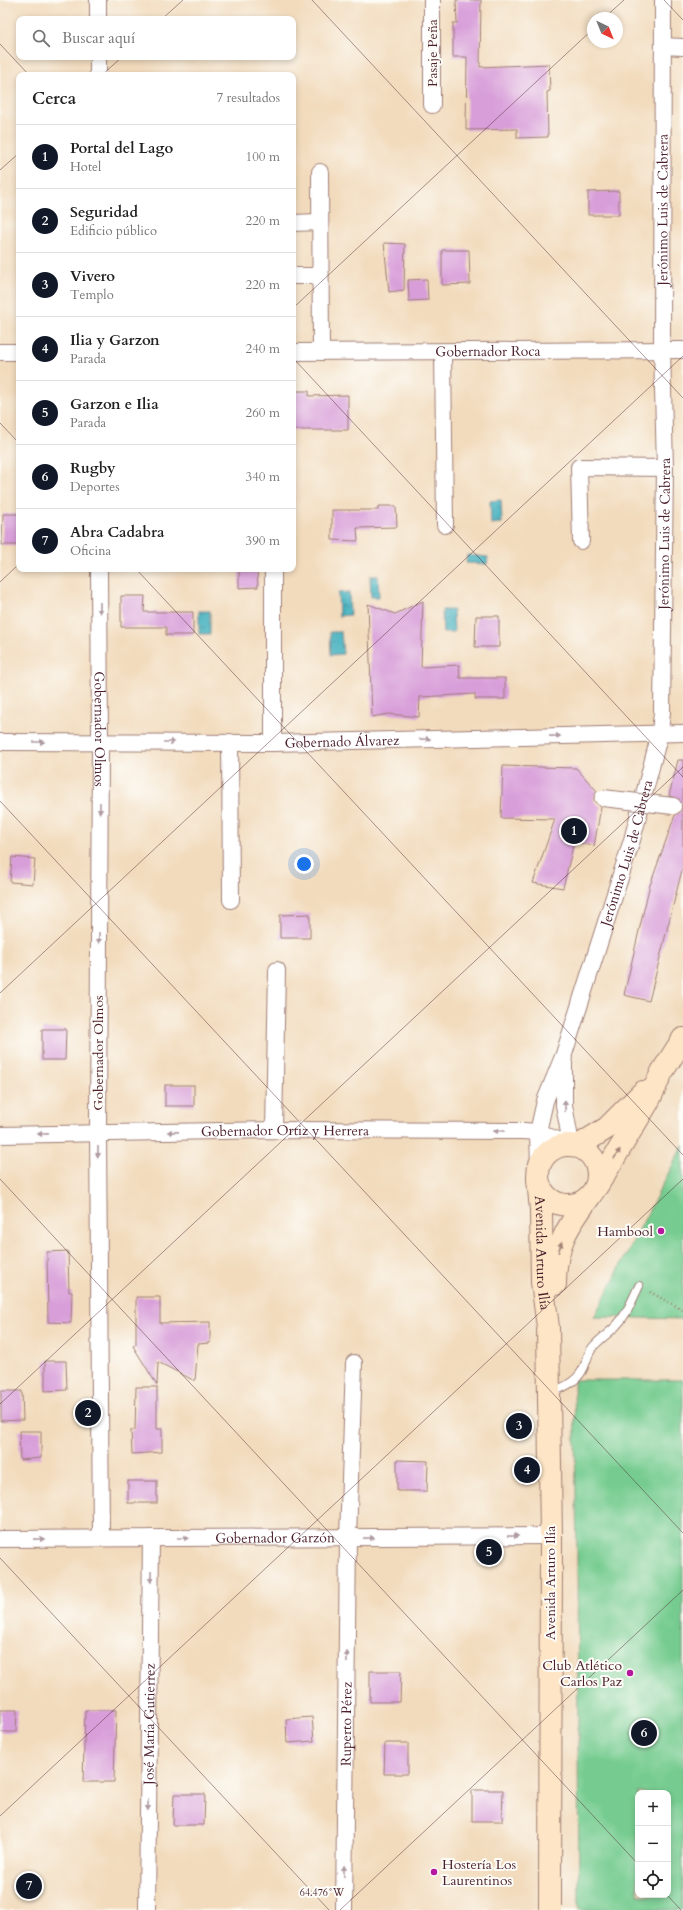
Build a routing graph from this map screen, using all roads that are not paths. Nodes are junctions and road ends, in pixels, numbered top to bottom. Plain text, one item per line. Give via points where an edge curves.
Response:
1 (98, 0) edge
2 (432, 0) edge
3 (663, 0) edge
4 (98, 16) edge
5 (663, 46) junction
6 (683, 47) edge
7 (98, 60) edge
8 (98, 72) edge
9 (432, 105) dead end
10 (320, 172) dead end
11 (319, 222) junction
12 (296, 223) edge
13 (296, 276) edge
14 (320, 276) junction
15 (662, 350) junction
16 (683, 350) edge
17 (0, 352) edge
18 (16, 352) edge
19 (296, 352) edge
20 (321, 352) junction
21 (443, 352) junction
22 (665, 468) junction
23 (445, 525) dead end
24 (581, 541) dead end
25 (99, 572) edge
26 (273, 572) edge
27 (660, 733) junction
28 (683, 733) edge
29 (0, 742) edge
30 (100, 742) junction
31 (230, 742) junction
32 (273, 743) junction
33 (603, 798) dead end
34 (673, 806) dead end
35 (232, 900) dead end
36 (277, 970) dead end
37 (683, 1039) edge
38 (564, 1054) junction
39 (662, 1072) junction
40 (274, 1130) junction
41 (538, 1132) junction
42 (98, 1133) junction
43 (0, 1135) edge
44 (572, 1145) junction
45 (539, 1173) junction
46 (594, 1190) junction
47 (639, 1286) road end
48 (548, 1327) junction
49 (354, 1363) dead end
50 (549, 1393) junction
51 (551, 1536) junction
52 (101, 1538) junction
53 (151, 1538) junction
54 (348, 1538) junction
55 (0, 1539) edge
56 (147, 1910) edge
57 (344, 1910) edge
58 (550, 1910) edge

1 - 4 street
2 - 9 street, Pasaje Peña
3 - 5 street, Jerónimo Luis de Cabrera
5 - 6 street
5 - 15 street, Jerónimo Luis de Cabrera
7 - 8 street
10 - 11 street
11 - 12 street
11 - 14 street
13 - 14 street
14 - 20 street
15 - 16 street, Gobernador Roca
15 - 21 street, Gobernador Roca
15 - 22 street, Jerónimo Luis de Cabrera
17 - 18 street
19 - 20 street, Gobernador Roca
20 - 21 street, Gobernador Roca
21 - 23 street
22 - 24 street via 579,467
22 - 27 street, Jerónimo Luis de Cabrera
25 -> 30 street, Gobernador Olmos
26 - 32 street
27 - 28 street, Gobernado Álvarez
32 -> 27 street, Gobernado Álvarez
27 - 38 street, Jerónimo Luis de Cabrera via 632,840
29 -> 30 street, Gobernado Álvarez
30 -> 31 street, Gobernado Álvarez
30 -> 42 street, Gobernador Olmos
31 - 32 street, Gobernado Álvarez
31 - 35 street
33 - 34 street, bridge
36 - 40 street
37 - 39 main road, Avenida Arturo Ilía
38 - 41 street, Jerónimo Luis de Cabrera via 545,1101
44 -> 38 street, Jerónimo Luis de Cabrera via 564,1105
39 - 44 main road, Avenida Arturo Ilía via 607,1128
46 -> 39 main road, Avenida Arturo Ilía via 648,1102
41 -> 40 street, Gobernador Ortiz y Herrera
40 -> 42 street, Gobernador Ortiz y Herrera
41 - 44 street, Gobernador Ortiz y Herrera
41 - 45 street, Jerónimo Luis de Cabrera
42 -> 43 street, Gobernador Ortiz y Herrera
42 -> 52 street, Gobernador Olmos
44 - 45 main road via 555,1147 548,1152
44 - 46 main road via 590,1153 595,1160 599,1178
45 - 46 main road via 541,1188 546,1195 560,1204 586,1200
45 - 48 main road, Avenida Arturo Ilía via 542,1282
48 -> 46 main road, Avenida Arturo Ilía via 561,1242
47 - 50 lane via 627,1311 586,1357 583,1370 578,1377 565,1387
48 - 50 main road, Avenida Arturo Ilía
49 - 54 street, Ruperto Pérez
50 - 51 main road, Avenida Arturo Ilía
54 -> 51 street, Gobernador Garzón
51 - 58 main road, Avenida Arturo Ilía
52 - 53 street, Gobernador Garzón
55 -> 52 street, Gobernador Garzón
53 -> 54 street, Gobernador Garzón
53 -> 56 street, José María Gutierrez
57 -> 54 street, Ruperto Pérez

